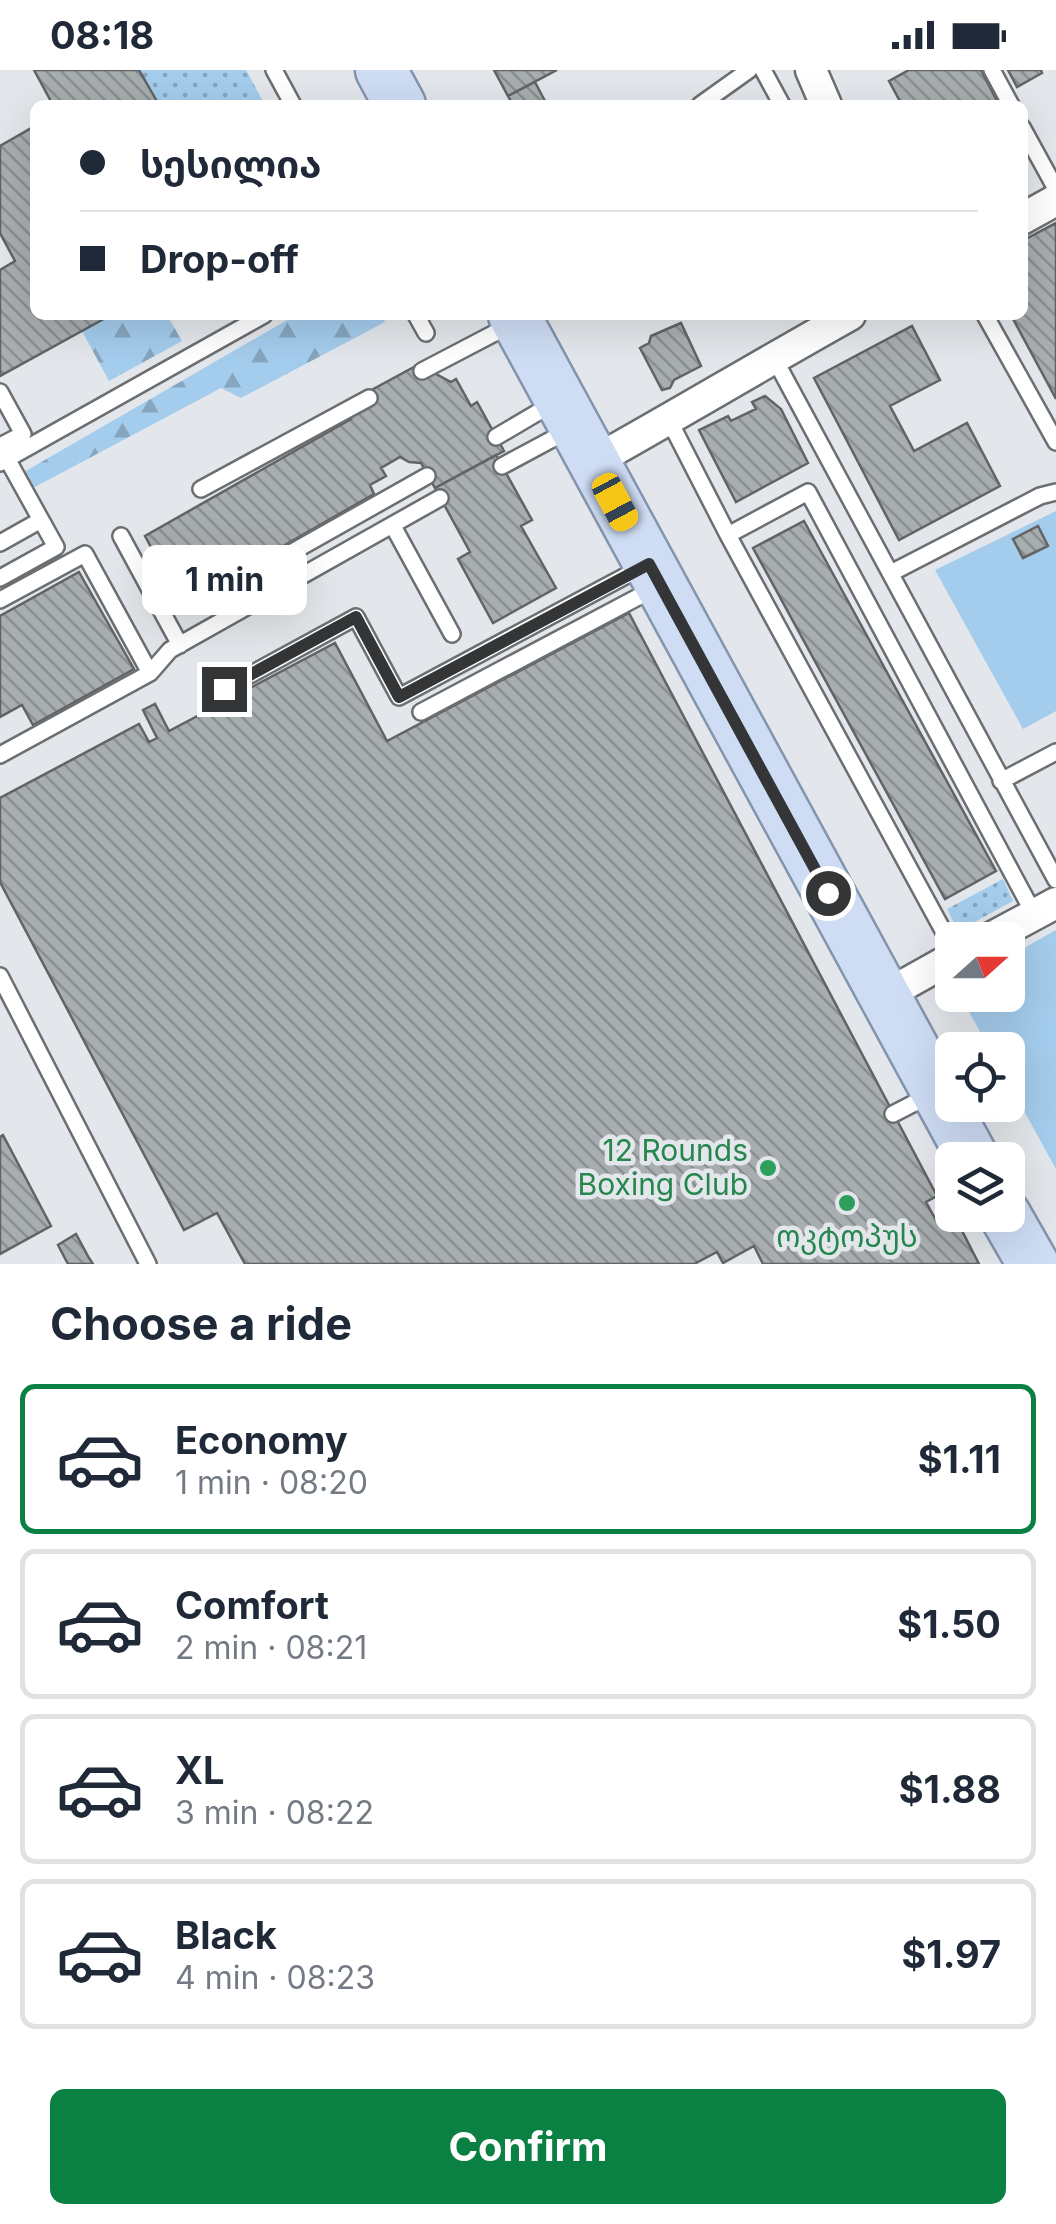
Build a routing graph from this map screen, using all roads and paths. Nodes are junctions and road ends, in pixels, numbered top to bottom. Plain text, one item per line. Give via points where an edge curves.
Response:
1 (274, 70) edge
2 (381, 70) edge
3 (749, 70) edge
4 (763, 70) edge
5 (811, 70) edge
6 (992, 70) edge
7 (290, 100) edge
8 (397, 100) edge
9 (707, 100) edge
10 (779, 100) edge
11 (824, 100) edge
12 (1008, 100) edge
13 (1028, 138) edge
14 (1056, 189) edge
15 (1056, 200) edge
16 (1028, 215) edge
17 (255, 320) edge
18 (419, 320) edge
19 (512, 320) edge
20 (517, 320) edge
21 (841, 320) edge
22 (988, 320) edge
23 (426, 332) dead end
24 (774, 358) junction
25 (422, 371) dead end
26 (0, 392) edge
27 (369, 398) dead end
28 (669, 420) junction
29 (576, 430) junction
30 (496, 437) dead end
31 (1056, 442) edge
32 (4, 461) edge
33 (502, 466) dead end
34 (428, 476) dead end
35 (201, 490) dead end
36 (1056, 492) edge
37 (440, 498) dead end
38 (41, 520) junction
39 (393, 526) junction
40 (728, 535) junction
41 (121, 536) dead end
42 (0, 543) edge
43 (891, 573) junction
44 (655, 574) junction
45 (0, 578) edge
46 (0, 600) edge
47 (200, 604) dead end
48 (452, 634) dead end
49 (180, 644) junction
50 (150, 673) junction
51 (224, 689) dead end
52 (420, 712) dead end
53 (1056, 752) edge
54 (0, 755) edge
55 (1001, 781) junction
56 (1056, 880) edge
57 (1045, 908) edge
58 (938, 922) edge
59 (1020, 922) edge
60 (935, 968) edge
61 (0, 976) edge
62 (884, 996) junction
63 (956, 1142) edge
64 (148, 1264) edge

1 - 7 lane
2 - 8 main road
3 - 9 lane
4 - 10 lane
5 - 11 street
6 - 12 lane
13 - 14 lane
15 - 16 street
17 - 32 lane
18 - 23 lane
19 - 25 lane
20 - 29 main road
21 - 24 street
22 - 31 lane
24 - 28 street
24 - 43 lane
26 - 32 lane via 22,434 0,446
27 - 35 lane
28 - 29 street
28 - 40 lane
29 - 30 lane
29 - 33 lane
29 - 44 main road
32 - 38 lane
34 - 47 lane
36 - 43 lane
37 - 39 lane
38 - 42 lane
38 - 45 lane via 56,547
39 - 48 lane
39 - 49 lane
40 - 57 lane via 808,492
40 - 58 lane
41 - 49 lane
43 - 55 lane
44 - 51 lane via 399,697 356,617
44 - 52 lane
44 - 62 main road
46 - 50 lane via 85,554
49 - 50 lane
50 - 54 lane
53 - 55 lane
55 - 56 lane
57 - 59 street
60 - 62 street
61 - 64 lane
62 - 63 main road via 915,1102

